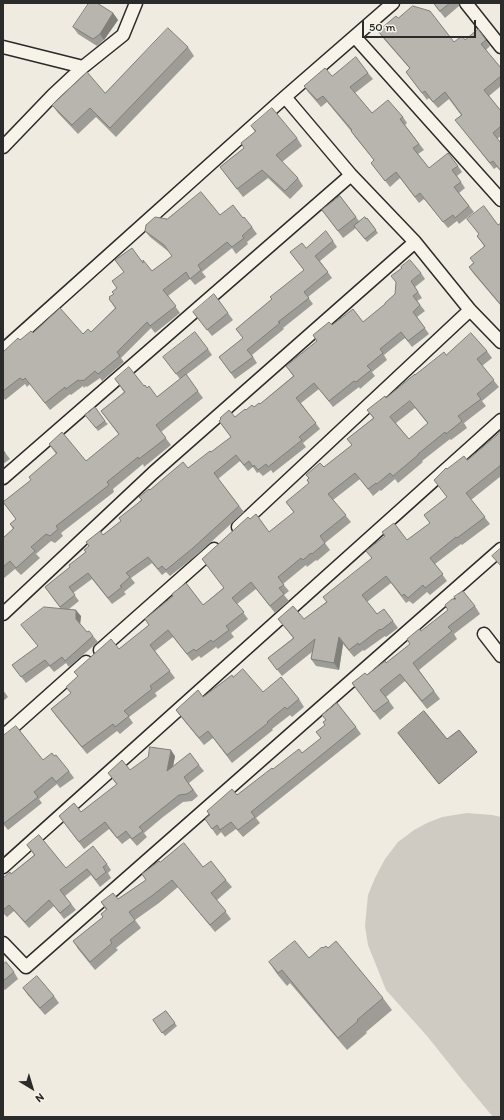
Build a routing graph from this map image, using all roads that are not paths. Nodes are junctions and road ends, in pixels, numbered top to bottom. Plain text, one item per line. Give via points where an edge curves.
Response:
1 (136, 3) edge
2 (393, 3) edge
3 (468, 4) edge
4 (355, 37) junction
5 (3, 47) edge
6 (501, 47) edge
7 (83, 67) junction
8 (285, 97) junction
9 (3, 147) edge
10 (351, 175) junction
11 (501, 200) edge
12 (415, 242) junction
13 (470, 310) junction
14 (501, 342) edge
15 (3, 350) edge
16 (501, 420) edge
17 (3, 478) edge
18 (501, 549) edge
19 (3, 614) edge
20 (484, 634) dead end
21 (501, 656) edge
22 (3, 736) edge
23 (3, 867) edge
24 (3, 942) edge

1 - 7 street via 123,35
2 - 4 street
3 - 6 street
4 - 8 street
4 - 11 street
5 - 7 street
7 - 9 street
8 - 10 street
8 - 15 street
10 - 12 street
10 - 17 street
12 - 13 street
12 - 19 street via 153,473
13 - 14 street
13 - 22 street via 228,537
16 - 23 street
18 - 24 street via 26,967
20 - 21 street

